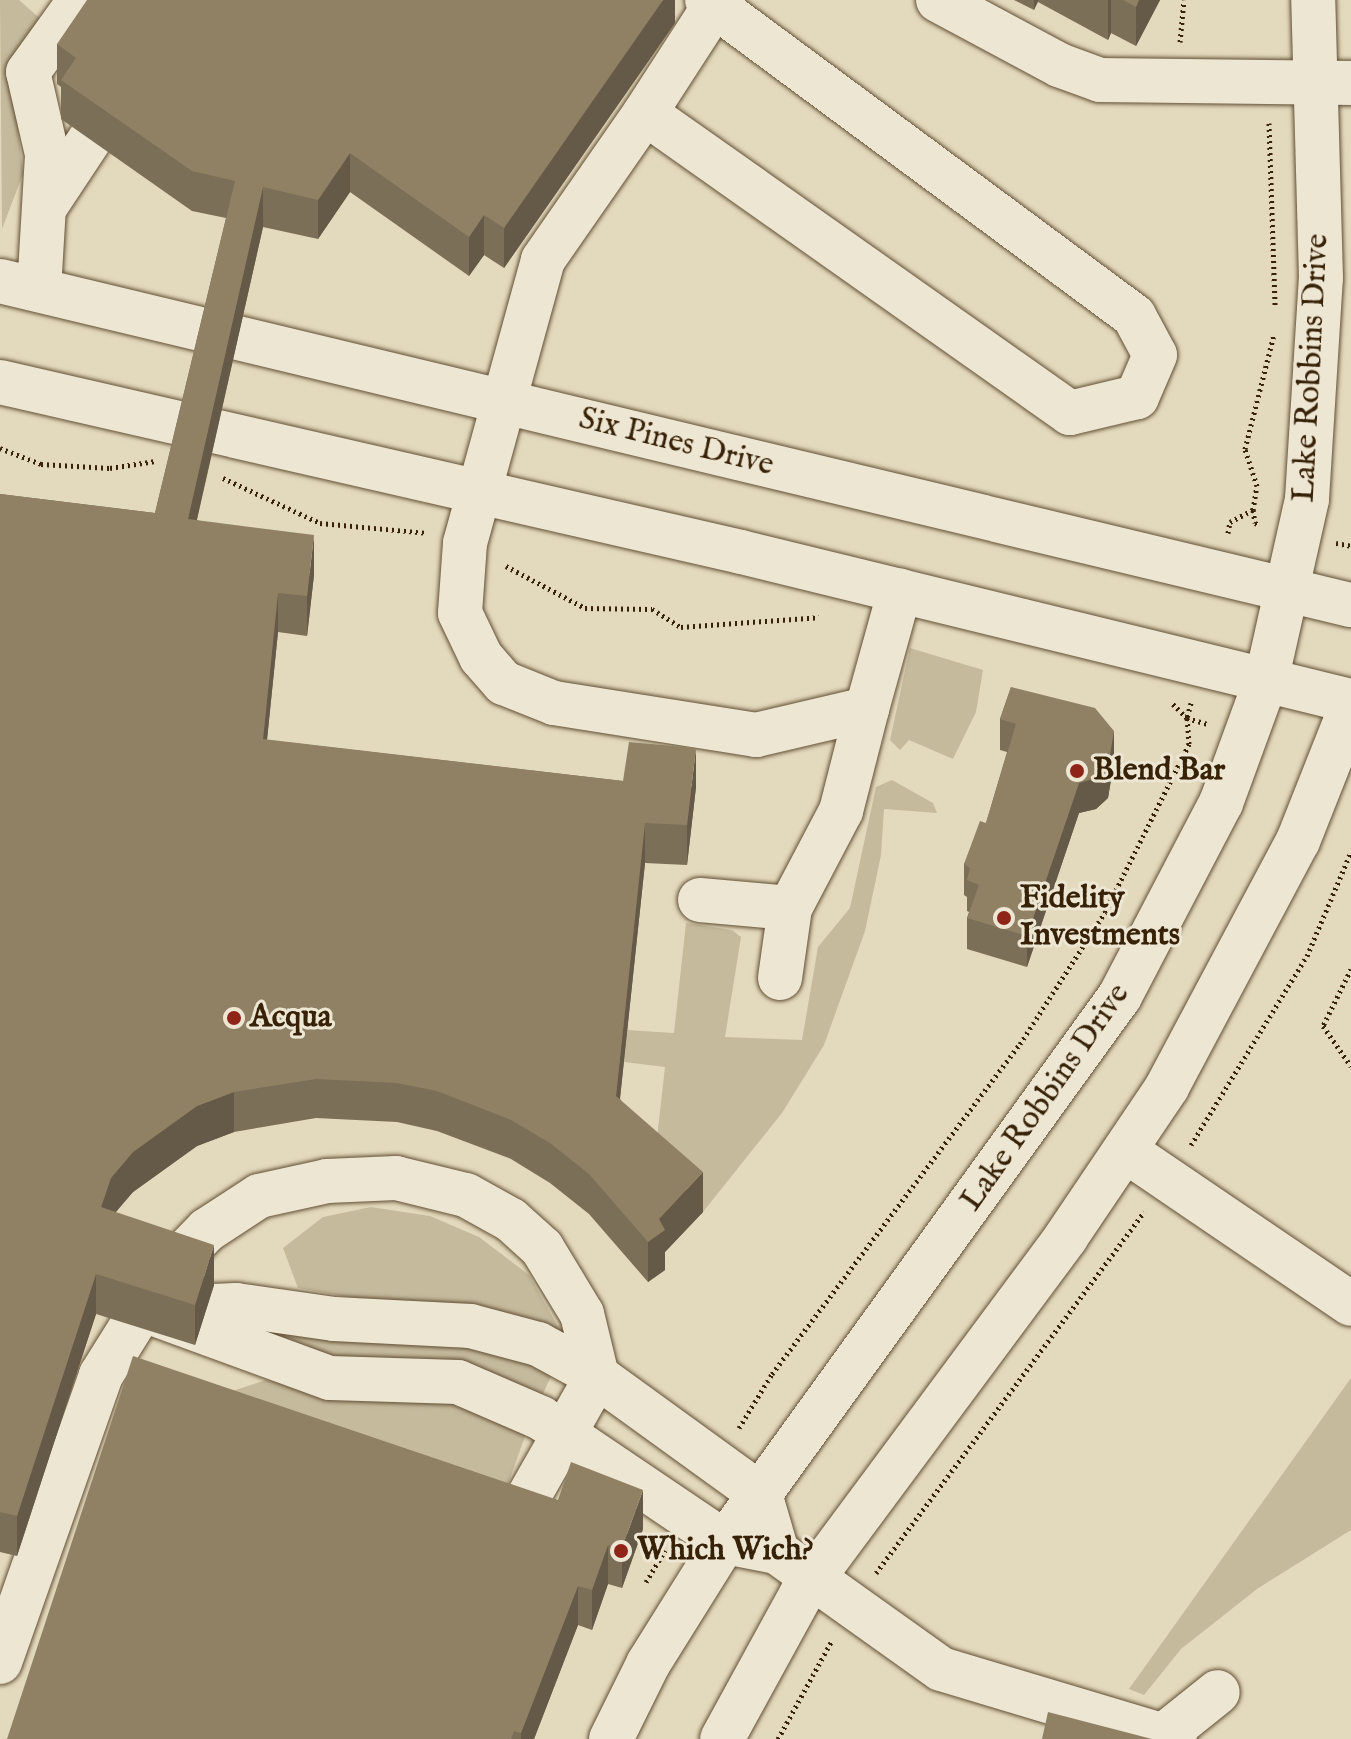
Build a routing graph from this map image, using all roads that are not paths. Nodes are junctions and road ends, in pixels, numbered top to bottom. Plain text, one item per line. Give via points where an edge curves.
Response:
1 (80, 0) edge
2 (938, 0) edge
3 (1313, 0) edge
4 (713, 2) edge
5 (1333, 82) edge
6 (645, 113) junction
7 (90, 139) dead end
8 (43, 209) junction
9 (19, 286) edge
10 (0, 382) edge
11 (503, 401) junction
12 (481, 496) junction
13 (900, 590) junction
14 (1289, 591) junction
15 (1351, 605) edge
16 (1267, 677) junction
17 (1351, 701) edge
18 (1351, 707) edge
19 (867, 709) junction
20 (700, 900) dead end
21 (790, 908) junction
22 (780, 978) dead end
23 (1126, 1151) junction
24 (1343, 1305) edge
25 (141, 1309) junction
26 (597, 1376) junction
27 (565, 1433) junction
28 (760, 1494) junction
29 (513, 1524) edge
30 (725, 1542) junction
31 (777, 1552) junction
32 (811, 1581) junction
33 (0, 1662) edge
34 (1218, 1692) dead end
35 (1169, 1738) edge
36 (611, 1739) edge
37 (722, 1739) edge

1 - 8 street via 28,72 47,154
2 - 5 street via 1059,65 1100,80
3 - 5 street, Lake Robbins Drive
4 - 6 street
4 - 6 street via 1134,316 1155,355 1137,397 1070,413
5 - 14 street, Lake Robbins Drive via 1321,232 1318,386 1307,499
6 - 11 street via 543,260
7 - 8 street
8 - 9 street
9 - 11 street, Six Pines Drive
10 - 12 street
11 - 12 street
11 - 14 street, Six Pines Drive
12 - 13 street
12 - 19 street via 465,543 460,613 481,657 504,683 554,703 756,735
13 - 16 street
13 - 19 street
14 - 15 street, Six Pines Drive
14 - 16 street, Lake Robbins Drive
16 - 17 street
16 - 28 street, Lake Robbins Drive via 1191,869 1120,996
18 - 23 street via 1298,841 1238,961
19 - 21 street via 841,811
20 - 21 street
21 - 22 street
23 - 24 street via 1245,1253
23 - 32 street
25 - 26 street via 236,1305 334,1319 471,1326 538,1344
25 - 26 street via 164,1274 207,1230 259,1196 327,1181 396,1178 466,1195 511,1220 542,1248 582,1314
25 - 27 street via 330,1378 458,1382
25 - 33 street via 101,1375
26 - 27 street
26 - 28 street
27 - 29 street
27 - 30 street
28 - 30 street, Lake Robbins Drive
28 - 31 street
30 - 31 street
30 - 36 street, Lake Robbins Drive via 681,1606
31 - 32 street
32 - 35 street via 954,1654 1057,1688
32 - 37 street via 773,1637
34 - 35 street

